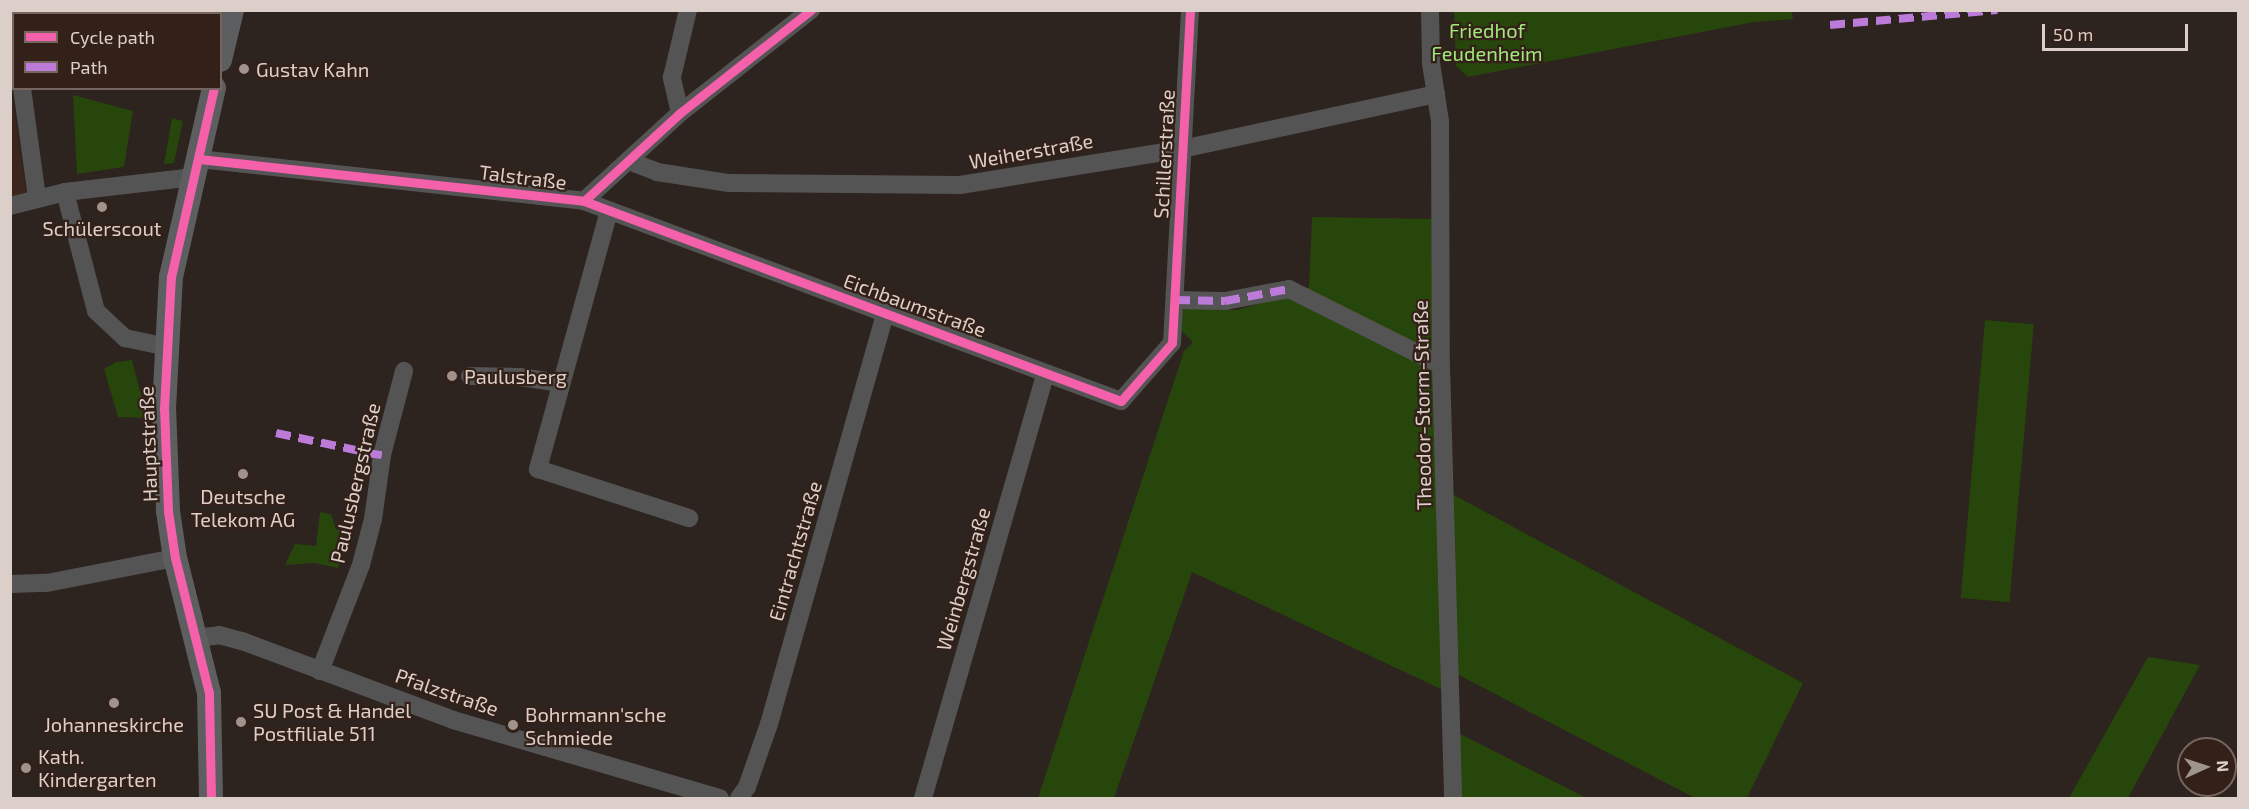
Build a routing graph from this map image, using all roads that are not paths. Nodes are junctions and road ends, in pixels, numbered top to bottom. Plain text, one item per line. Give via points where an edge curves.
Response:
1 (232, 10) edge
2 (688, 10) edge
3 (811, 10) edge
4 (1190, 10) edge
5 (1430, 10) edge
6 (222, 52) edge
7 (22, 90) edge
8 (214, 90) edge
9 (1436, 94) junction
10 (680, 113) junction
11 (1182, 148) junction
12 (629, 161) junction
13 (196, 168) junction
14 (65, 192) junction
15 (37, 197) junction
16 (584, 201) junction
17 (10, 206) edge
18 (609, 211) junction
19 (1176, 300) junction
20 (885, 313) junction
21 (164, 346) junction
22 (1441, 365) junction
23 (404, 371) dead end
24 (1046, 373) junction
25 (470, 376) dead end
26 (560, 384) junction
27 (689, 518) dead end
28 (175, 558) junction
29 (10, 584) edge
30 (195, 638) junction
31 (321, 671) junction
32 (211, 798) edge
33 (720, 798) edge
34 (739, 798) edge
35 (923, 798) edge
36 (1453, 798) edge

1 - 6 street
2 - 10 street via 672,77
3 - 10 street, Talstraße
4 - 11 street, Schillerstraße
5 - 9 street, Theodor-Storm-Straße
7 - 15 street
8 - 13 street, Hauptstraße
9 - 11 street, Weiherstraße
9 - 22 street, Theodor-Storm-Straße via 1440,121
10 - 12 street, Talstraße
11 - 12 street, Weiherstraße via 960,186 729,183 657,172
11 - 19 street, Schillerstraße
12 - 16 street, Talstraße
13 - 14 street, Talstraße
13 - 16 street, Talstraße
13 - 21 street, Hauptstraße via 171,277
14 - 15 street, Talstraße
14 - 21 street via 96,311 125,338
15 - 17 street, Talstraße
16 - 18 street, Eichbaumstraße
18 - 20 street, Eichbaumstraße
18 - 26 street
19 - 22 street via 1225,301 1289,289
19 - 24 street, Eichbaumstraße via 1172,343 1121,401
20 - 24 street, Eichbaumstraße
20 - 34 street, Eintrachtstraße via 769,724 747,787
21 - 28 street, Hauptstraße via 166,485
22 - 36 street, Theodor-Storm-Straße
23 - 31 street, Paulusbergstraße via 382,455 373,519 361,566
24 - 35 street, Weinbergstraße
25 - 26 street via 520,376
26 - 27 street via 538,469
28 - 29 street via 47,583
28 - 30 street, Hauptstraße
30 - 31 street, Pfalzstraße via 219,635
30 - 32 street, Hauptstraße via 212,721
31 - 33 street, Pfalzstraße via 453,720

